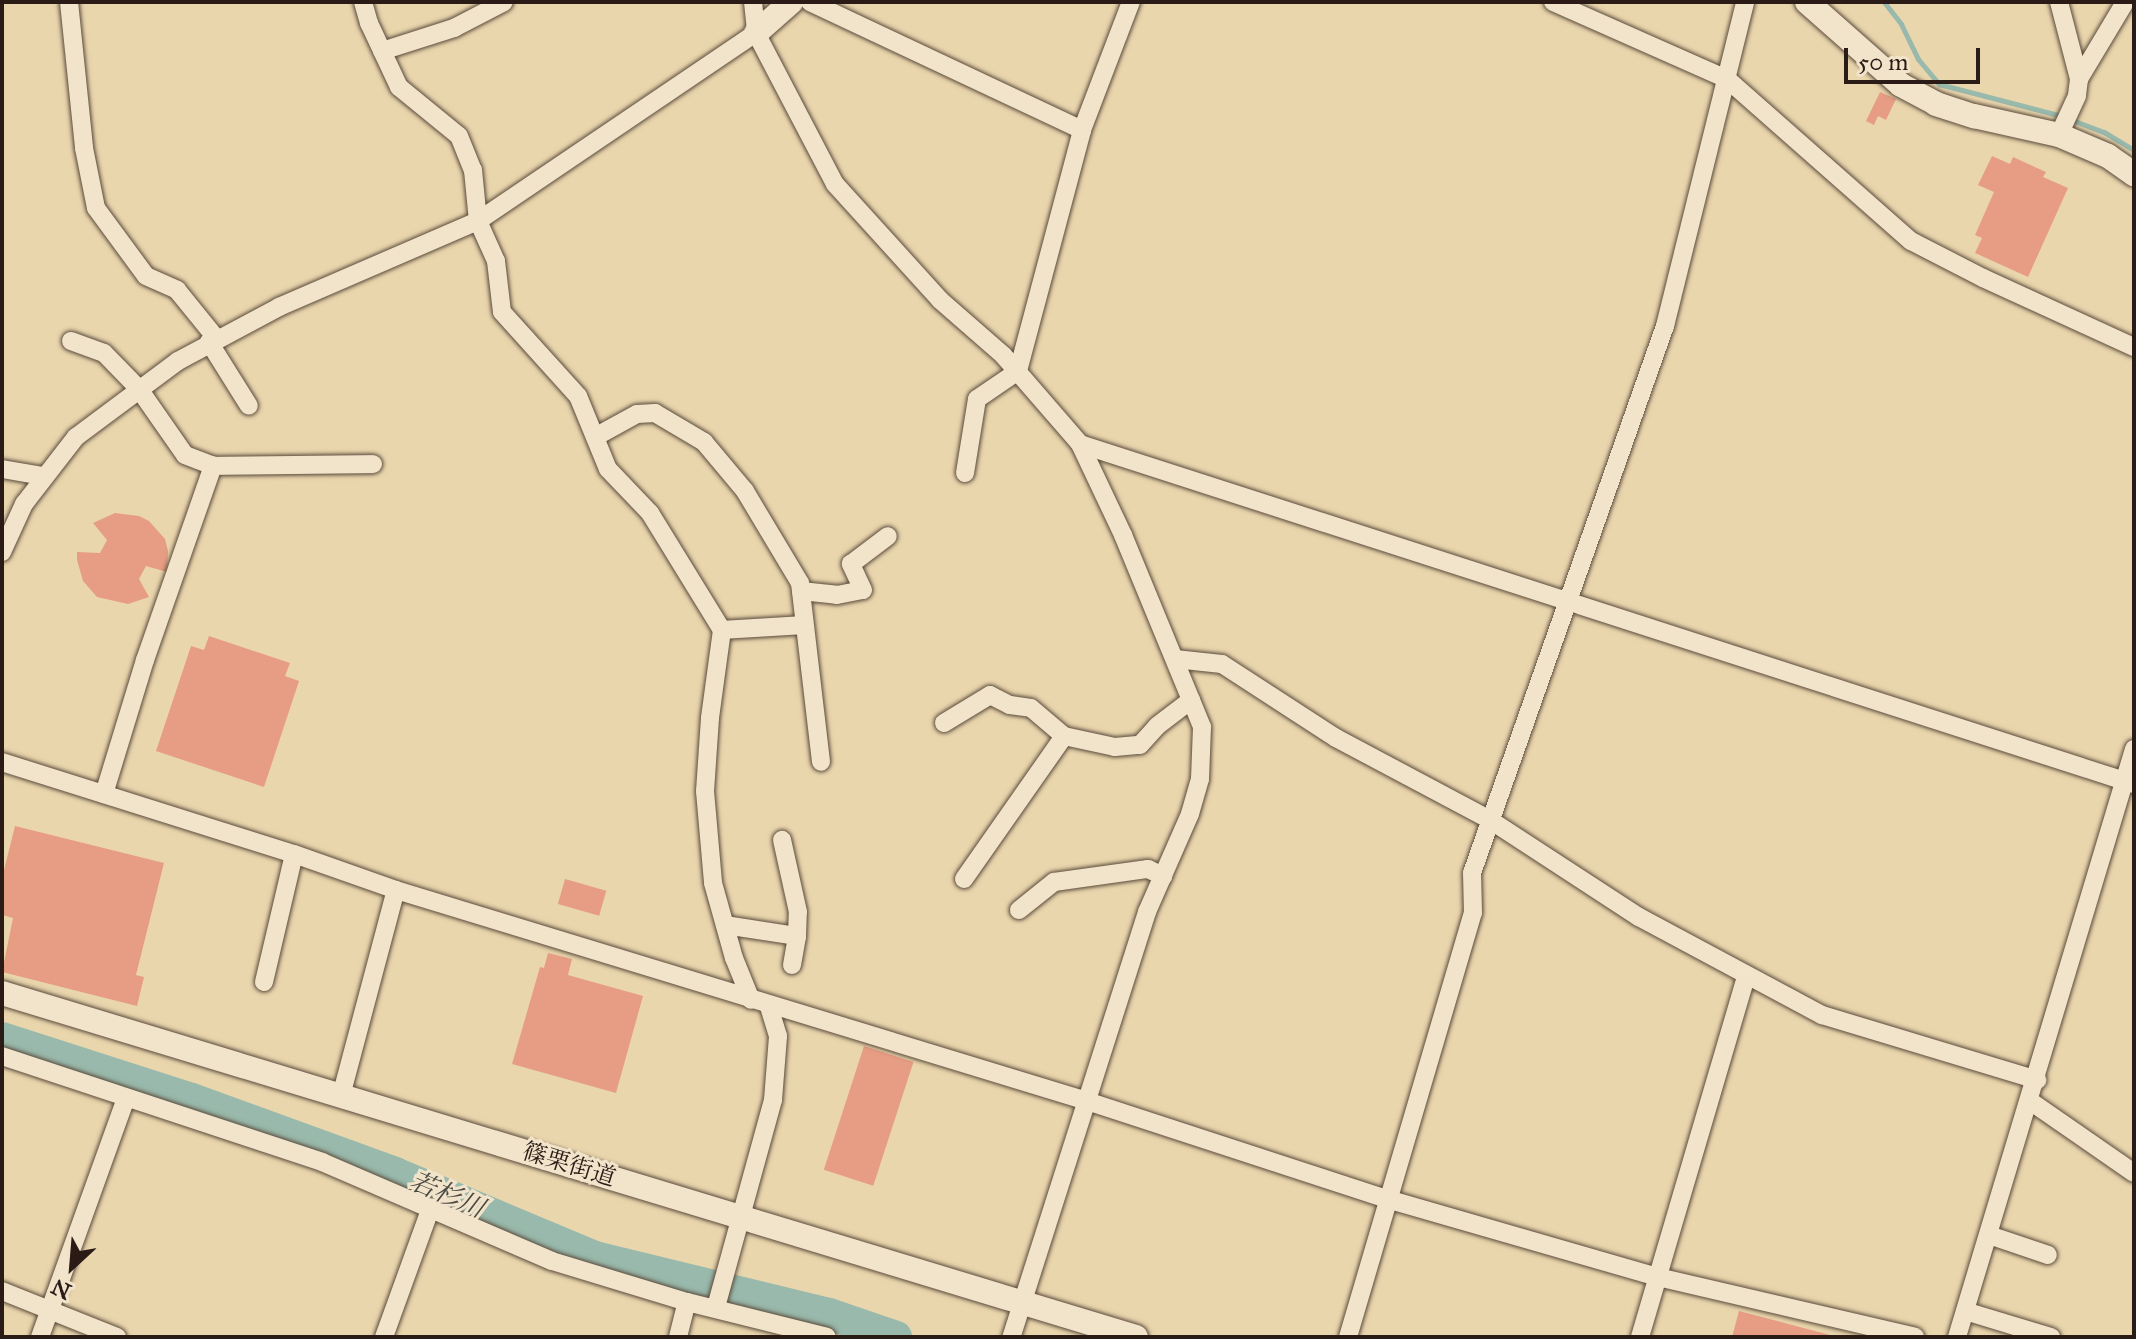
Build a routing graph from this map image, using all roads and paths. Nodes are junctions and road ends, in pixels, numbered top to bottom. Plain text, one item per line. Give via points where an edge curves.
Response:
1 (69, 2) edge
2 (363, 2) edge
3 (504, 2) edge
4 (753, 2) edge
5 (791, 2) edge
6 (810, 2) edge
7 (1131, 2) edge
8 (1553, 2) edge
9 (1745, 2) edge
10 (1807, 2) edge
11 (2059, 2) edge
12 (2125, 2) edge
13 (756, 33) junction
14 (382, 51) junction
15 (1727, 79) junction
16 (2079, 79) junction
17 (2065, 123) junction
18 (1082, 130) junction
19 (2134, 174) edge
20 (478, 221) junction
21 (213, 340) junction
22 (71, 341) dead end
23 (2134, 347) edge
24 (1018, 371) junction
25 (139, 389) junction
26 (249, 406) dead end
27 (595, 437) junction
28 (1080, 444) junction
29 (373, 464) dead end
30 (213, 466) junction
31 (2, 469) edge
32 (965, 473) dead end
33 (43, 476) junction
34 (888, 536) dead end
35 (2, 552) edge
36 (801, 591) junction
37 (1567, 603) junction
38 (804, 625) junction
39 (722, 630) junction
40 (1175, 659) junction
41 (1191, 700) junction
42 (944, 723) dead end
43 (1064, 736) junction
44 (2134, 749) edge
45 (2, 762) edge
46 (821, 762) dead end
47 (2129, 782) edge
48 (104, 794) junction
49 (1490, 820) junction
50 (782, 840) dead end
51 (294, 854) junction
52 (1163, 876) junction
53 (964, 879) dead end
54 (396, 890) junction
55 (1019, 910) dead end
56 (725, 925) junction
57 (797, 936) junction
58 (792, 965) dead end
59 (1746, 977) junction
60 (264, 982) dead end
61 (2, 993) edge
62 (760, 1003) junction
63 (2, 1056) edge
64 (2037, 1080) junction
65 (341, 1096) junction
66 (126, 1098) junction
67 (1087, 1101) junction
68 (2030, 1101) junction
69 (2134, 1173) edge
70 (1387, 1199) junction
71 (431, 1207) junction
72 (740, 1216) junction
73 (1989, 1235) junction
74 (2048, 1255) dead end
75 (1658, 1277) junction
76 (2, 1291) edge
77 (687, 1302) junction
78 (1023, 1302) junction
79 (716, 1307) junction
80 (49, 1311) junction
81 (1965, 1311) junction
82 (40, 1337) edge
83 (117, 1337) edge
84 (384, 1337) edge
85 (678, 1337) edge
86 (827, 1337) edge
87 (1011, 1337) edge
88 (1136, 1337) edge
89 (1348, 1337) edge
90 (1640, 1337) edge
91 (1915, 1337) edge
92 (1957, 1337) edge
93 (2051, 1337) edge

1 - 21 street via 84,148 96,208 146,276 177,290
2 - 14 street
3 - 14 street via 454,28
4 - 13 street
5 - 13 main road
6 - 18 street
7 - 18 street
8 - 15 street
9 - 15 street
10 - 17 main road via 1913,91 1974,116
11 - 16 street
12 - 16 street
13 - 20 street
13 - 24 street via 835,184 940,300
14 - 20 street via 399,87 459,136 473,170
15 - 23 street via 1911,241
15 - 37 street via 1665,326
16 - 17 street
17 - 19 main road
18 - 24 street
20 - 21 street
20 - 27 street via 496,261 502,312 578,396
21 - 25 street
21 - 26 street
22 - 25 street via 104,353
24 - 28 street
24 - 32 street via 977,399
25 - 30 street via 185,455
25 - 33 street via 76,437
27 - 36 street via 637,414 655,413 704,442 745,491
27 - 39 street via 608,469 650,513
28 - 37 street
28 - 40 street
29 - 30 street
30 - 48 street
31 - 33 street
33 - 35 street
34 - 36 street via 851,564 863,590 837,595
36 - 38 street
37 - 47 street
37 - 49 street
38 - 39 street
38 - 46 street
39 - 56 street via 705,791 713,883
40 - 41 street
40 - 49 street via 1222,664 1336,738
41 - 43 street via 1140,745 1115,747
41 - 52 street via 1202,727 1200,779
42 - 43 street via 990,695 1031,708
43 - 53 street
44 - 47 street
45 - 48 street
47 - 64 street
48 - 51 street
49 - 59 street via 1639,917
49 - 70 street via 1472,873 1473,913
50 - 57 street via 798,912
51 - 54 street
51 - 60 street
52 - 55 street via 1148,869 1054,882
52 - 67 street
54 - 62 street
54 - 65 street
56 - 57 street
56 - 62 street
57 - 58 street
59 - 64 street via 1822,1015
59 - 75 street
61 - 65 main road, 篠栗街道
62 - 67 street
62 - 72 street via 778,1036 773,1100
63 - 66 street
64 - 68 street
65 - 72 main road, 篠栗街道
66 - 71 street via 322,1162
66 - 80 street
67 - 70 street
67 - 78 street
68 - 69 street
68 - 73 street
70 - 75 street
70 - 89 street
71 - 77 street via 552,1261
71 - 84 street
72 - 78 main road, 篠栗街道
72 - 79 street
73 - 74 street
73 - 81 street
75 - 90 street
75 - 91 street
76 - 80 street
77 - 79 street
77 - 85 street
78 - 87 street
78 - 88 main road, 篠栗街道
79 - 86 street
80 - 82 street
80 - 83 street
81 - 92 street
81 - 93 street

